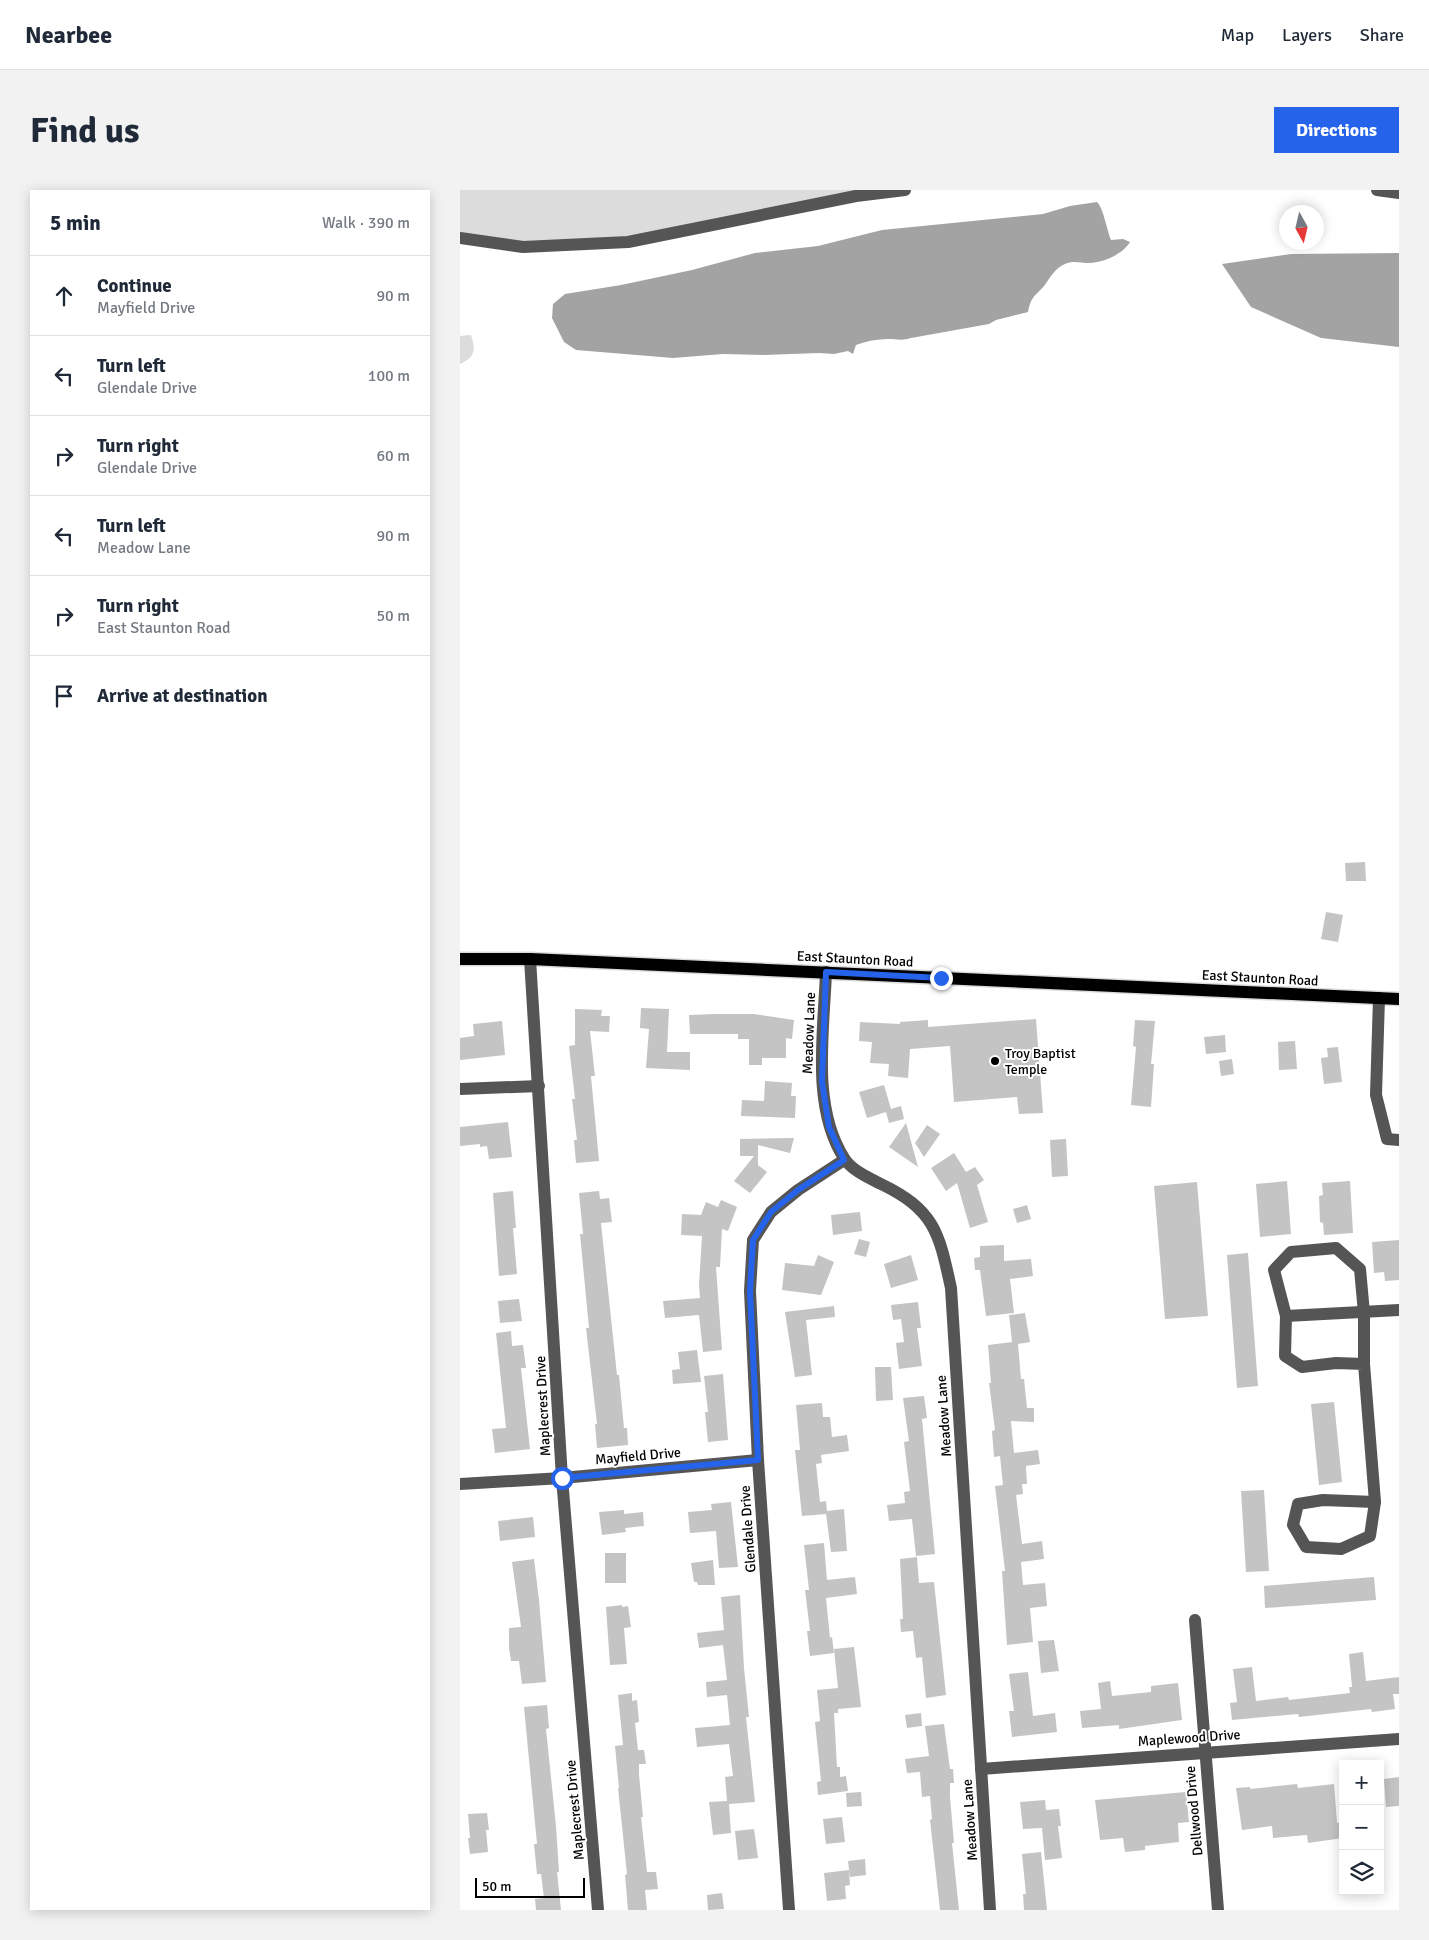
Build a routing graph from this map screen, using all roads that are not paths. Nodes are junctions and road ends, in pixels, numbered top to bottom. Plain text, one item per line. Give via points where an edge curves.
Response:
1 (905, 190) edge
2 (1377, 190) edge
3 (1399, 193) edge
4 (460, 238) edge
5 (460, 959) edge
6 (530, 959) junction
7 (826, 972) junction
8 (1379, 998) junction
9 (1399, 999) edge
10 (539, 1086) junction
11 (460, 1089) edge
12 (1399, 1140) edge
13 (844, 1160) junction
14 (1399, 1310) edge
15 (1364, 1312) junction
16 (1286, 1316) junction
17 (1364, 1364) junction
18 (758, 1460) junction
19 (562, 1478) junction
20 (460, 1484) edge
21 (1375, 1502) junction
22 (1196, 1620) dead end
23 (1399, 1739) edge
24 (1204, 1752) junction
25 (981, 1769) junction
26 (598, 1910) edge
27 (789, 1910) edge
28 (990, 1910) edge
29 (1218, 1910) edge

1 - 4 street via 856,196 628,242 522,247
2 - 3 street
5 - 6 main road, East Staunton Road
6 - 7 main road, East Staunton Road
6 - 10 street, Maplecrest Drive
7 - 8 main road, East Staunton Road
7 - 13 street, Meadow Lane via 822,1082 829,1127
8 - 9 main road, East Staunton Road
8 - 12 street via 1376,1095 1387,1139
10 - 11 street
10 - 19 street, Maplecrest Drive
13 - 18 street, Glendale Drive via 771,1212 753,1240 750,1291
13 - 25 street, Meadow Lane via 912,1203 929,1219 942,1245 951,1288
14 - 15 street
15 - 16 street
15 - 16 street via 1360,1269 1336,1248 1290,1252 1274,1270
15 - 17 street
16 - 17 street via 1285,1356 1302,1367
17 - 21 street
18 - 19 street, Mayfield Drive
18 - 27 street, Glendale Drive
19 - 20 street, Mayfield Drive
19 - 26 street, Maplecrest Drive
21 - 21 street via 1370,1536 1341,1549 1306,1547 1293,1526 1298,1504 1323,1500
22 - 24 street, Dellwood Drive
23 - 24 street, Maplewood Drive
24 - 25 street, Maplewood Drive
24 - 29 street, Dellwood Drive
25 - 28 street, Meadow Lane

